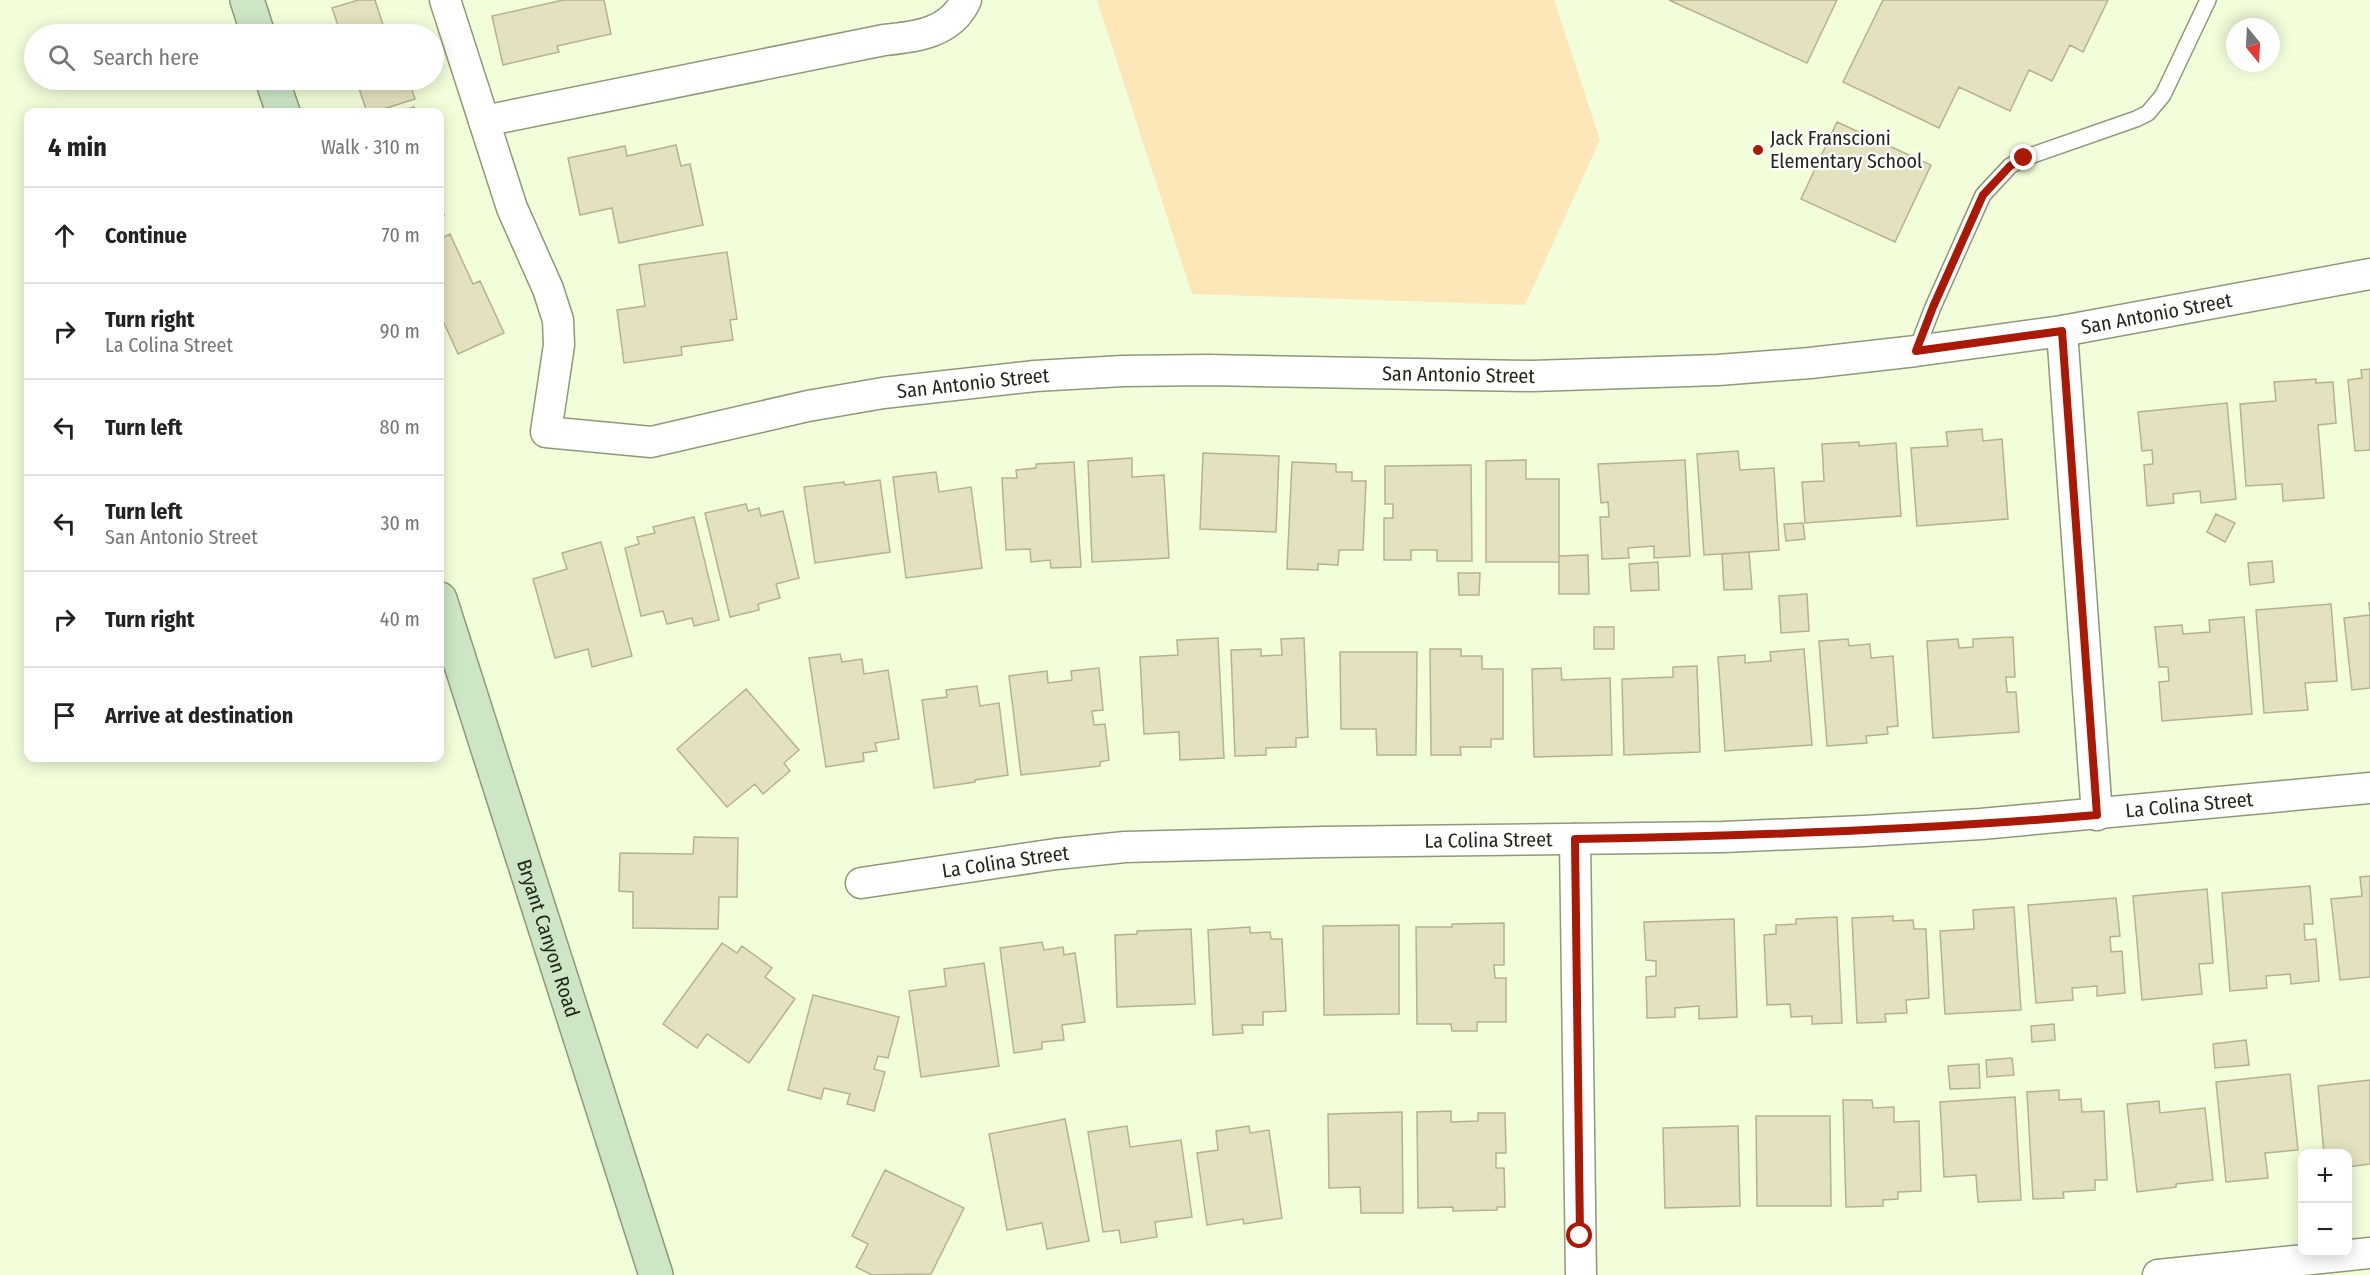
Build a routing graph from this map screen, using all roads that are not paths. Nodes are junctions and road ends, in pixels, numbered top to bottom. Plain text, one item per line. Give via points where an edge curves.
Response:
1 (247, 0) edge
2 (445, 0) edge
3 (966, 0) edge
4 (2208, 0) edge
5 (255, 24) edge
6 (275, 90) edge
7 (282, 108) edge
8 (484, 121) junction
9 (2370, 274) edge
10 (2062, 331) junction
11 (1916, 351) junction
12 (444, 612) edge
13 (2370, 788) edge
14 (2097, 815) junction
15 (1575, 839) junction
16 (861, 883) dead end
17 (2370, 1253) edge
18 (656, 1275) edge
19 (1581, 1275) edge
20 (2158, 1275) edge

1 - 5 street
2 - 8 street
3 - 8 street via 953,19 922,35
4 - 11 lane via 2163,95 2148,113 2024,158 1990,186 1980,200
6 - 7 street
8 - 11 street, San Antonio Street via 512,208 558,320 559,345 546,432 651,442 883,393 1057,375 1208,370 1628,374 1718,370
9 - 10 street, San Antonio Street
10 - 11 street, San Antonio Street
10 - 14 street
12 - 18 street, Bryant Canyon Road
13 - 14 street, La Colina Street
14 - 15 street, La Colina Street via 1981,825 1723,837
15 - 16 street, La Colina Street via 1125,847
15 - 19 street
17 - 20 street

